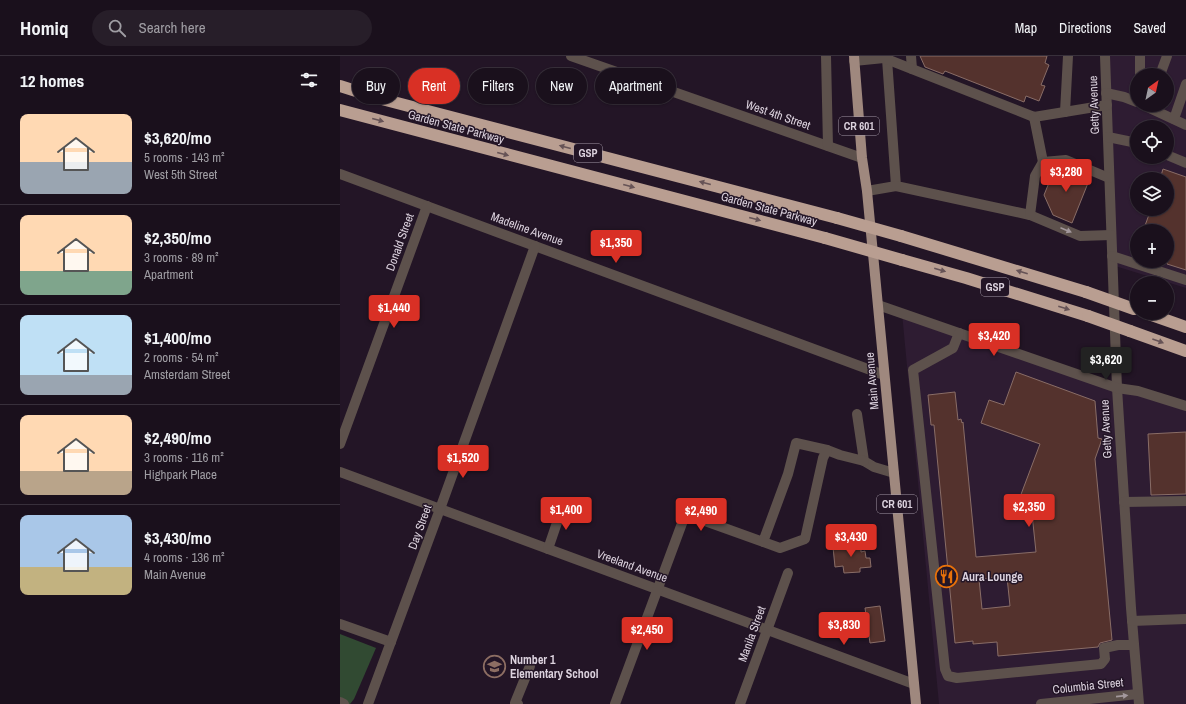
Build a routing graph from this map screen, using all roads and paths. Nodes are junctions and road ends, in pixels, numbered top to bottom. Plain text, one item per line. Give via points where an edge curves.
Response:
1 (571, 56) edge
2 (826, 56) edge
3 (911, 56) edge
4 (1068, 56) edge
5 (1105, 56) edge
6 (1140, 56) edge
7 (1167, 56) edge
8 (885, 58) edge
9 (854, 59) edge
10 (1140, 68) edge
11 (1163, 68) edge
12 (912, 69) junction
13 (1186, 84) edge
14 (340, 86) edge
15 (1106, 93) junction
16 (1130, 99) edge
17 (1107, 105) junction
18 (340, 110) edge
19 (1065, 112) junction
20 (1159, 112) edge
21 (1034, 117) junction
22 (1174, 119) junction
23 (1186, 125) edge
24 (1108, 137) junction
25 (1130, 142) edge
26 (828, 146) junction
27 (862, 158) junction
28 (1174, 158) edge
29 (1042, 162) junction
30 (1186, 163) edge
31 (340, 174) edge
32 (1109, 178) junction
33 (896, 186) junction
34 (867, 191) junction
35 (427, 206) junction
36 (1030, 215) junction
37 (1111, 235) junction
38 (535, 246) junction
39 (1112, 256) junction
40 (1186, 280) edge
41 (878, 304) junction
42 (1130, 308) edge
43 (1165, 320) edge
44 (1186, 327) edge
45 (959, 333) junction
46 (1186, 351) edge
47 (884, 375) junction
48 (1117, 388) junction
49 (1186, 406) edge
50 (857, 414) dead end
51 (340, 444) edge
52 (827, 450) junction
53 (864, 461) junction
54 (340, 472) edge
55 (894, 473) junction
56 (1186, 501) edge
57 (1124, 502) junction
58 (563, 505) dead end
59 (440, 509) junction
60 (763, 542) junction
61 (548, 549) junction
62 (788, 573) dead end
63 (658, 590) junction
64 (1186, 619) edge
65 (1132, 621) junction
66 (340, 624) edge
67 (767, 630) junction
68 (391, 642) junction
69 (1134, 645) junction
70 (530, 666) dead end
71 (914, 684) junction
72 (1138, 699) edge
73 (340, 702) edge
74 (344, 704) edge
75 (368, 704) edge
76 (518, 704) edge
77 (615, 704) edge
78 (740, 704) edge
79 (916, 704) edge
80 (1041, 704) edge

1 - 26 street, West 4th Street
2 - 26 street
3 - 12 street
4 - 19 street
5 - 15 street, Getty Avenue
6 - 10 street
7 - 11 street
8 - 9 street
8 - 12 street
8 - 33 street
9 - 27 main road, Main Avenue / CR 601
12 - 21 street
13 - 22 street
42 -> 14 highway, Garden State Parkway / GSP, bridge via 1086,292 837,218
15 - 16 street
15 - 17 street, Getty Avenue
17 - 19 street
17 - 24 street, Getty Avenue
18 -> 46 highway, Garden State Parkway / GSP, bridge via 825,238 966,278 1088,316
19 - 21 street
20 - 22 street
21 - 29 street
22 - 23 street
24 - 25 street
24 - 32 street, Getty Avenue
26 - 27 street, West 4th Street
27 - 34 main road, Main Avenue / CR 601
28 - 30 street
29 - 32 street via 1066,160
29 - 36 street via 1036,176
31 - 35 street, Madeline Avenue
32 - 37 street, Getty Avenue
33 - 34 street
33 - 36 street
34 - 41 main road, Main Avenue / CR 601
35 - 38 street, Madeline Avenue
35 - 51 street, Donald Street
36 -> 37 street via 1080,236
37 - 39 street, Getty Avenue
38 - 47 street, Madeline Avenue
38 - 59 street, Day Street
39 - 40 street
39 - 48 street, Getty Avenue
41 - 45 street
41 - 47 main road, Main Avenue / CR 601
43 - 44 highway, Garden State Parkway / GSP
45 - 48 street
45 - 69 street via 953,348 913,370 943,653 948,676 956,678 1101,664 1105,659 1104,648
47 - 55 main road, Main Avenue / CR 601
48 - 49 street via 1138,391
48 - 57 street, Getty Avenue
50 - 53 street
52 - 53 street
52 - 60 street via 796,443 788,474
52 - 60 street via 805,539 780,548
53 - 55 street via 874,468
54 - 59 street, Vreeland Avenue
55 - 71 main road, Main Avenue / CR 601
56 - 57 street
57 - 65 street, Getty Avenue
58 - 61 street
59 - 61 street, Vreeland Avenue
59 - 68 street, Day Street
60 - 63 street via 691,516 684,518
61 - 63 street, Vreeland Avenue
62 - 67 street, Manila Street
63 - 67 street, Vreeland Avenue
63 - 77 street
64 - 65 street
65 - 69 street, Getty Avenue
66 - 68 street
67 - 71 street, Vreeland Avenue
67 - 78 street, Manila Street
68 - 75 street, Day Street
69 - 72 street, Getty Avenue
70 - 76 street via 515,703
71 - 79 main road, Main Avenue / CR 601
80 -> 72 street, Columbia Street
73 - 74 street

